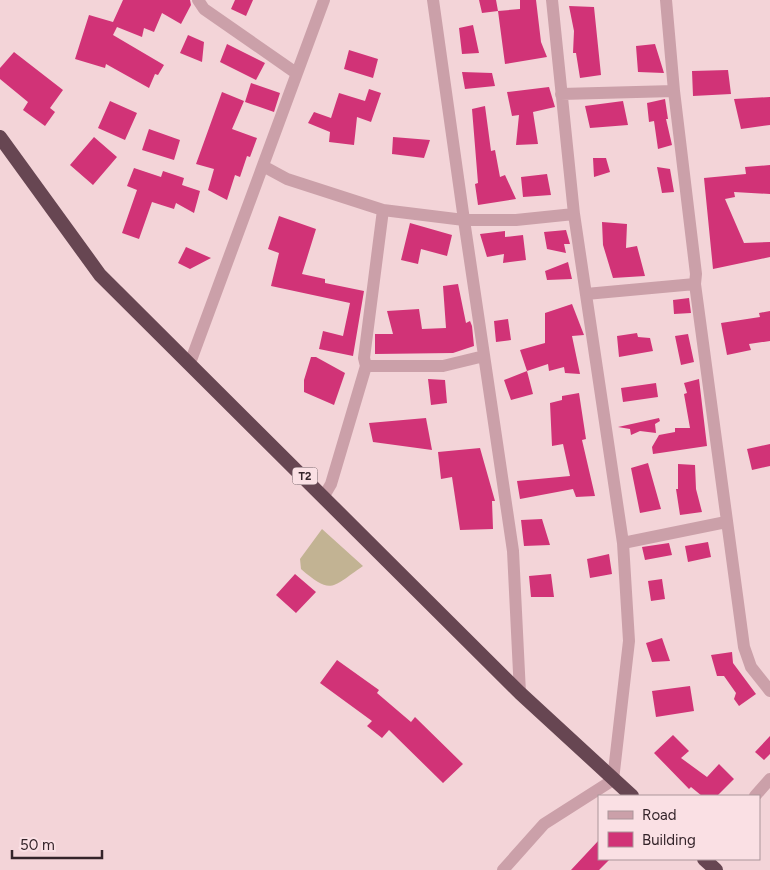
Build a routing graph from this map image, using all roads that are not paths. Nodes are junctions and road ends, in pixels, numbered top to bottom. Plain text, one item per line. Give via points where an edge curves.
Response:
1 (198, 0) edge
2 (324, 0) edge
3 (433, 0) edge
4 (552, 0) edge
5 (666, 0) edge
6 (296, 73) junction
7 (674, 91) junction
8 (561, 94) junction
9 (0, 137) edge
10 (263, 166) junction
11 (383, 210) junction
12 (574, 214) junction
13 (464, 220) junction
14 (695, 284) junction
15 (586, 294) junction
16 (484, 356) junction
17 (190, 363) junction
18 (366, 366) junction
19 (324, 496) junction
20 (726, 522) junction
21 (623, 543) junction
22 (770, 692) edge
23 (520, 693) junction
24 (770, 779) edge
25 (613, 780) junction
26 (631, 795) edge
27 (756, 795) edge
28 (705, 860) edge
29 (504, 870) edge
30 (716, 870) edge

1 - 6 street via 204,9
2 - 6 street
3 - 13 street
4 - 8 street
5 - 7 street
6 - 10 street
7 - 8 street
7 - 14 street
8 - 12 street
9 - 17 highway, T2 via 100,274
10 - 11 street via 286,179
10 - 17 street
11 - 13 street
11 - 18 street via 364,358
12 - 13 street via 516,220
12 - 15 street
13 - 16 street
14 - 15 street
14 - 20 street
15 - 21 street
16 - 18 street via 442,366
16 - 23 street via 513,551
17 - 19 highway, T2
18 - 19 street via 331,484
19 - 23 highway, T2
20 - 21 street
20 - 22 street via 744,647 751,667
21 - 25 street via 629,641
23 - 25 highway, T2
24 - 27 street
25 - 26 highway, T2
25 - 29 street via 544,824
28 - 30 highway

